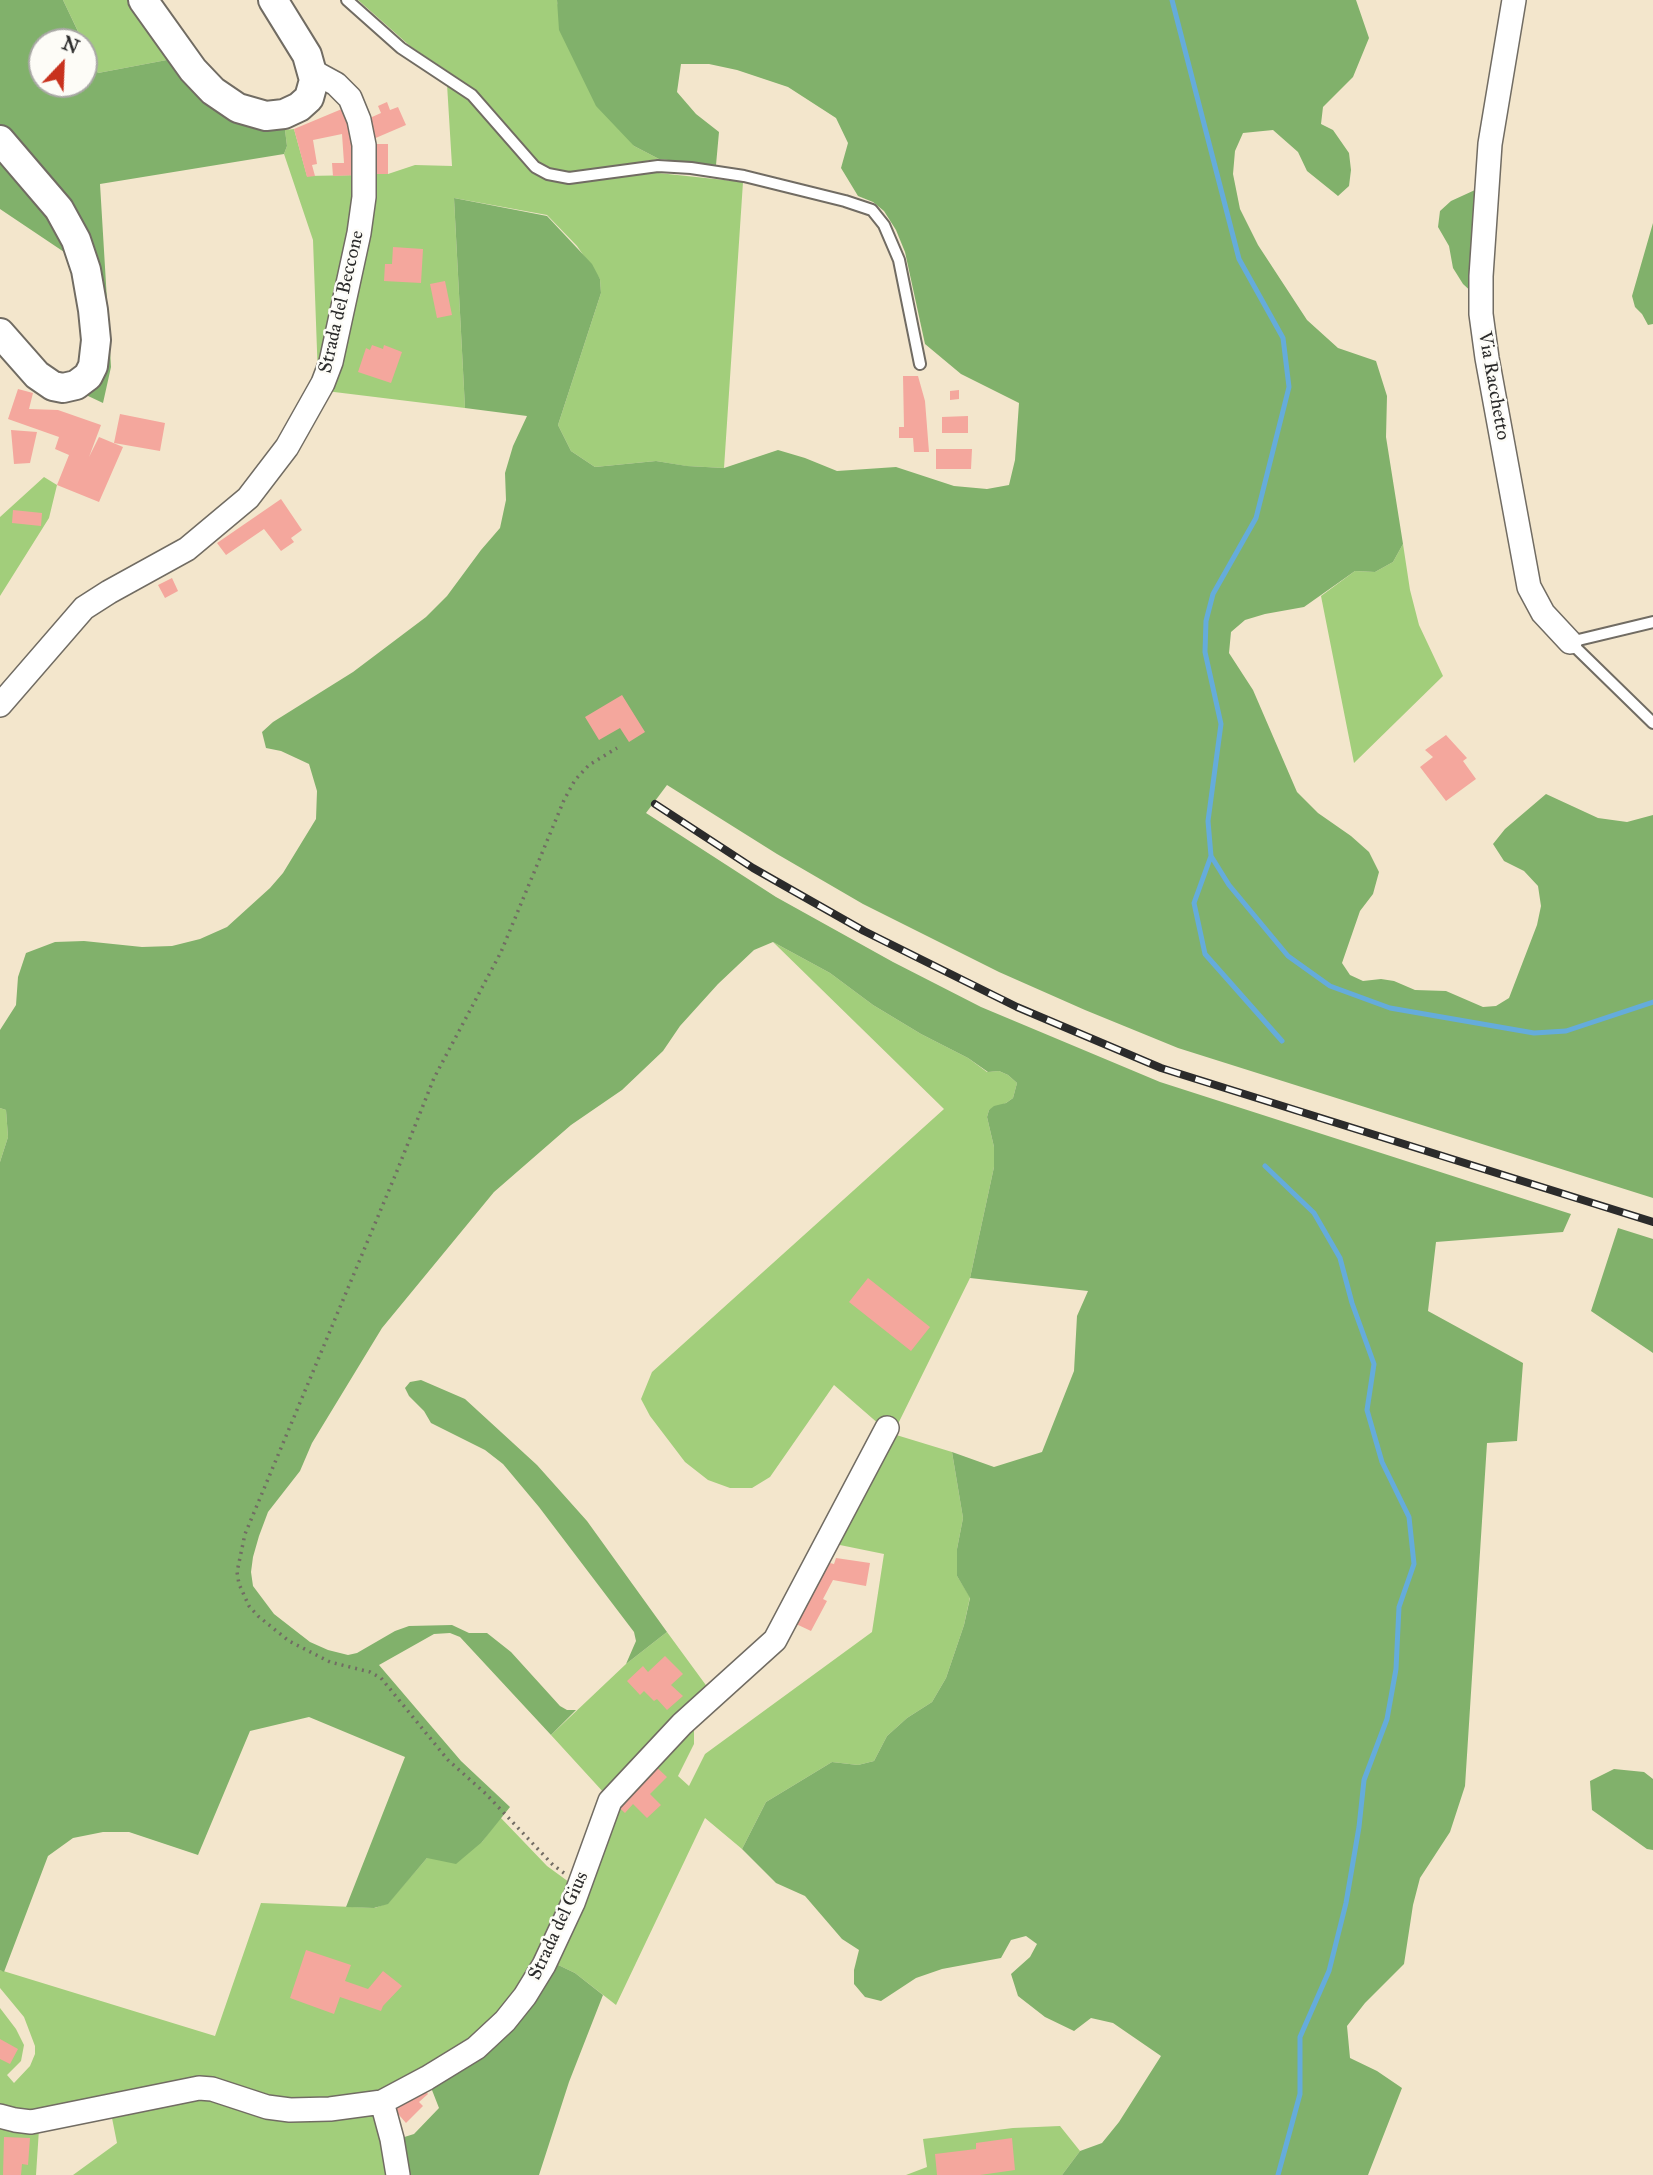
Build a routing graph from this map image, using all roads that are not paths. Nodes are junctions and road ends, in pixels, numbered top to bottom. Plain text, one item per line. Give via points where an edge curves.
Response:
1 (143, 0) edge
2 (272, 0) edge
3 (347, 0) edge
4 (1514, 0) edge
5 (314, 72) junction
6 (0, 140) edge
7 (0, 333) edge
8 (920, 364) dead end
9 (1653, 622) edge
10 (1570, 642) junction
11 (0, 705) edge
12 (1653, 723) edge
13 (887, 1428) dead end
14 (382, 2102) junction
15 (0, 2116) edge
16 (398, 2175) edge

1 - 5 street via 202,81 238,108 266,116 293,111 311,94
2 - 5 street
3 - 8 lane via 401,48 472,95 544,173 569,177 648,166 691,168 744,176 872,210 888,232 899,260
4 - 10 street, Via Racchetto via 1489,154 1481,314 1527,577 1539,607
5 - 11 street, Strada del Beccone via 350,98 364,145 359,233 323,383 287,447 248,498 187,549 84,608
6 - 7 street via 59,209 76,240 93,310 93,366 76,385 56,387 37,375
9 - 10 lane
10 - 12 lane, Via Racchetto
13 - 14 street, Strada del Gius via 779,1634 682,1724 607,1806 580,1884 525,1996 468,2054
14 - 15 street, Strada del Gius via 290,2110 199,2088 31,2122
14 - 16 street

